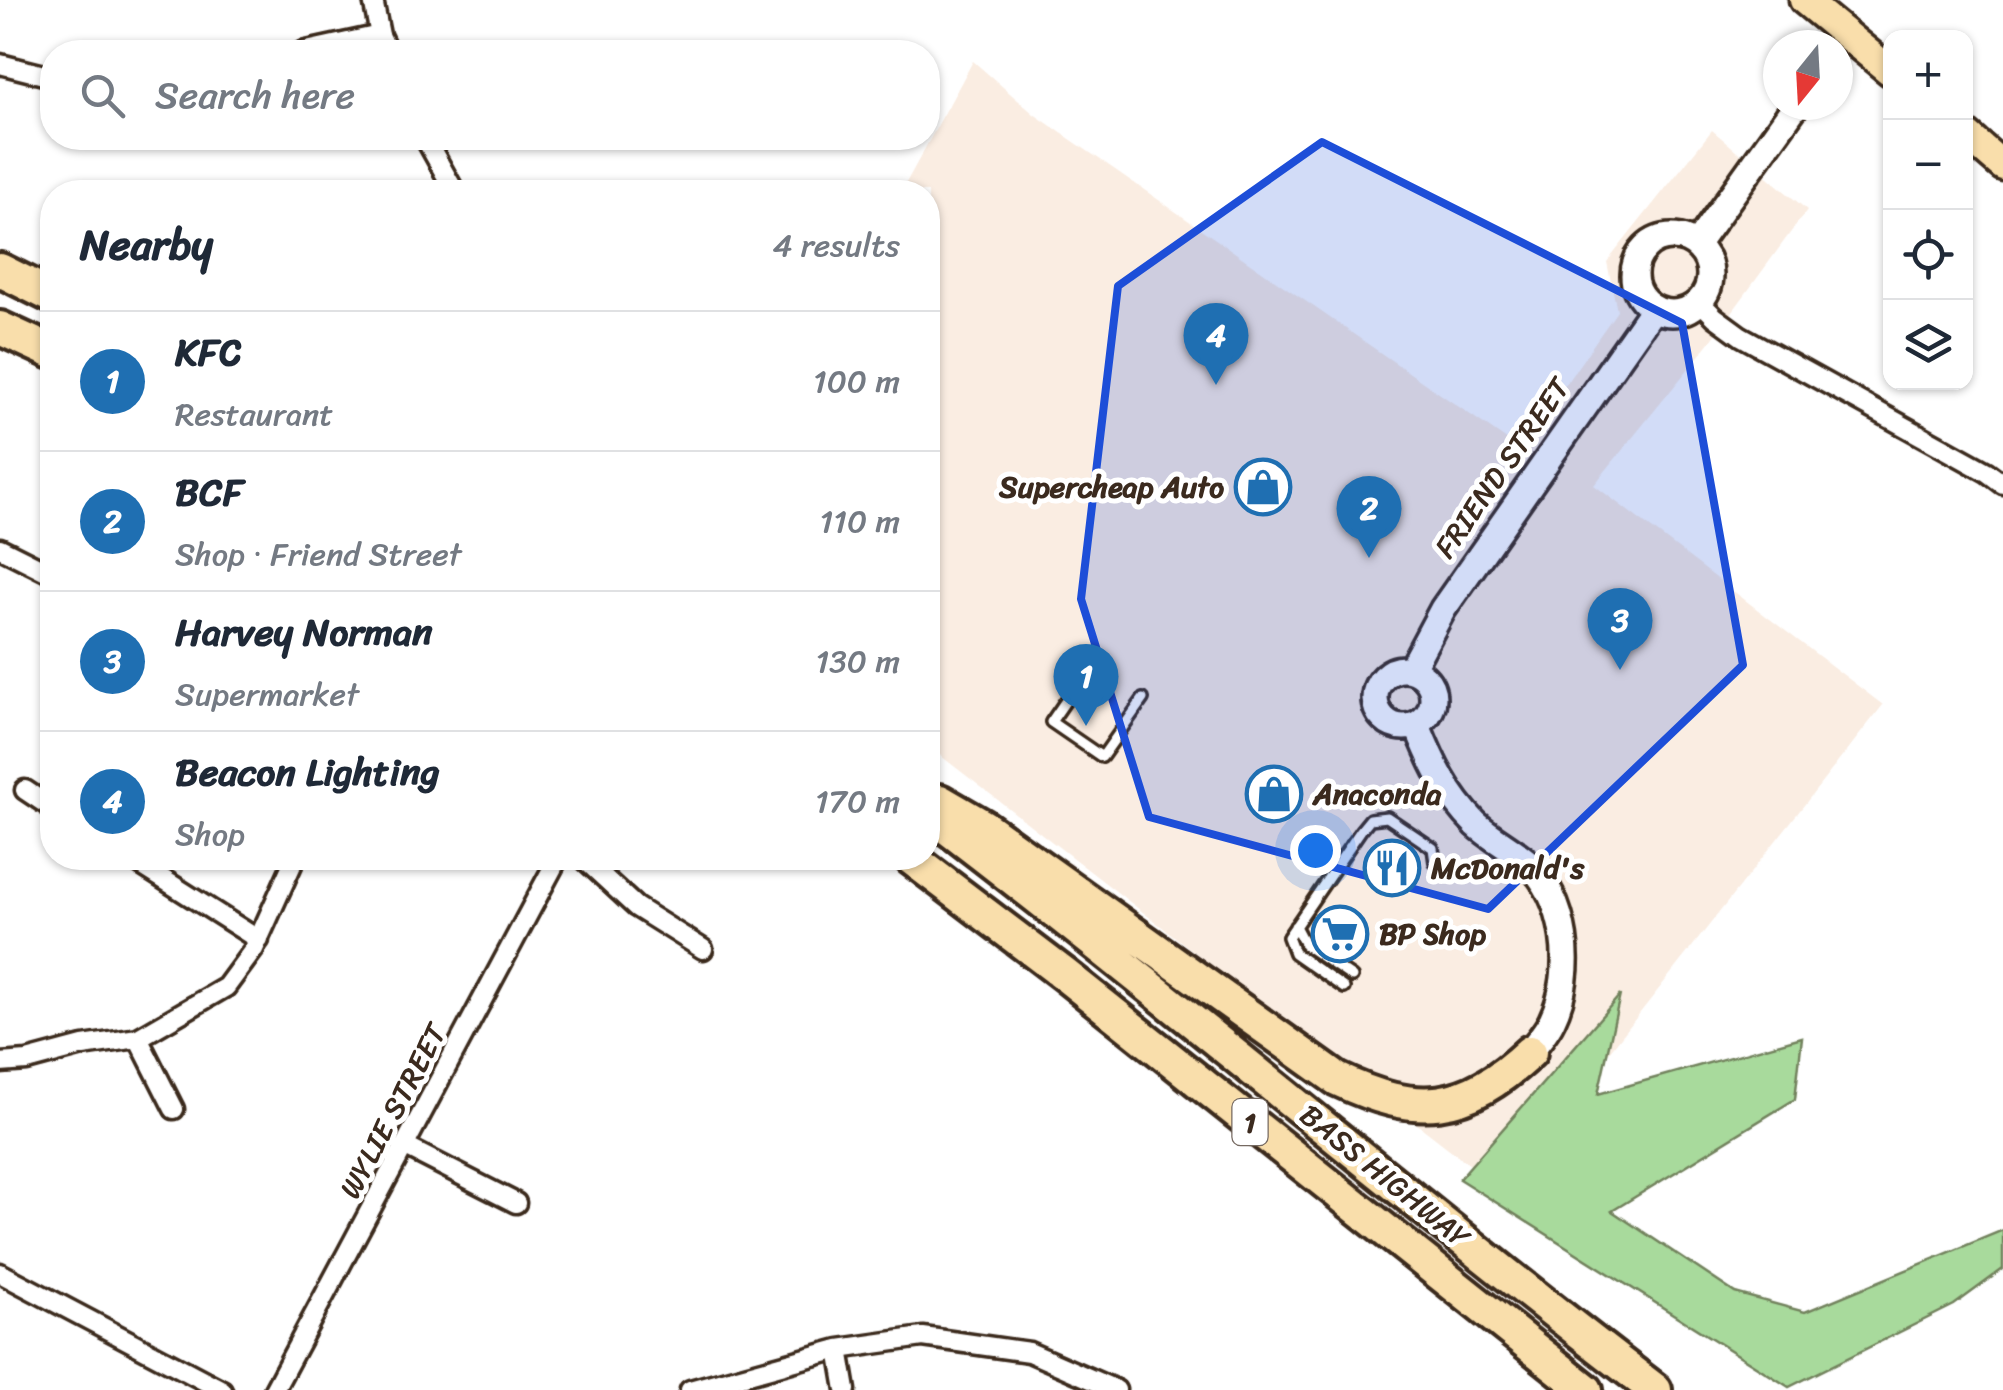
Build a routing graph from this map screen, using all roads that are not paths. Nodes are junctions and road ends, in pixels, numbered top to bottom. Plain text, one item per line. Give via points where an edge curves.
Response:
1 (374, 0) edge
2 (1804, 0) edge
3 (1832, 30) edge
4 (383, 40) edge
5 (1853, 47) edge
6 (0, 64) edge
7 (1883, 66) edge
8 (40, 75) edge
9 (1785, 120) edge
10 (1973, 140) edge
11 (431, 150) edge
12 (2003, 166) edge
13 (448, 180) edge
14 (1696, 245) junction
15 (0, 270) edge
16 (0, 284) edge
17 (40, 290) edge
18 (40, 301) edge
19 (1700, 302) junction
20 (1653, 309) junction
21 (0, 328) edge
22 (40, 346) edge
23 (2003, 484) edge
24 (0, 548) edge
25 (40, 568) edge
26 (1091, 664) dead end
27 (1411, 669) junction
28 (1143, 699) dead end
29 (1417, 725) junction
30 (25, 790) dead end
31 (40, 800) edge
32 (940, 801) edge
33 (940, 822) edge
34 (1435, 862) dead end
35 (149, 870) edge
36 (290, 870) edge
37 (552, 870) edge
38 (596, 870) edge
39 (927, 870) edge
40 (1295, 926) junction
41 (258, 940) junction
42 (703, 949) dead end
43 (1352, 977) dead end
44 (1344, 988) dead end
45 (138, 1038) junction
46 (1530, 1052) joint
47 (0, 1063) edge
48 (174, 1110) dead end
49 (406, 1147) junction
50 (516, 1203) dead end
51 (0, 1273) edge
52 (839, 1349) junction
53 (222, 1390) edge
54 (274, 1390) edge
55 (690, 1390) edge
56 (846, 1390) edge
57 (1116, 1390) edge
58 (1586, 1390) edge
59 (1655, 1390) edge

1 - 4 street
2 - 3 main road
5 - 7 main road
6 - 8 street
9 - 14 street
10 - 12 main road
11 - 13 street
14 - 19 street via 1710,279
14 - 20 street via 1672,236 1640,254 1636,290
15 - 17 highway
16 - 18 highway
19 - 20 street via 1678,313
19 - 23 street via 1741,336
20 - 27 street, FRIEND STREET via 1442,609
21 - 22 highway
24 - 25 street
26 - 28 lane via 1051,722 1102,757
27 - 29 street via 1428,681 1434,700
27 - 29 street via 1382,678 1375,700 1391,725
29 - 46 street via 1440,781 1478,826 1529,864 1554,901 1566,940 1563,983 1553,1018
30 - 31 street
32 - 46 highway via 1337,1080 1369,1094 1422,1105 1458,1098 1500,1081
33 - 59 highway, BASS HIGHWAY / 1
34 - 40 lane via 1433,848 1387,817 1370,819
35 - 41 street
36 - 41 street
37 - 49 street, WYLIE STREET
38 - 42 street via 636,907
39 - 58 highway, BASS HIGHWAY / 1
40 - 43 lane via 1305,945
40 - 44 lane via 1288,937 1294,952
41 - 45 street via 226,987
45 - 47 street
45 - 48 street
49 - 50 street
49 - 54 street, WYLIE STREET
51 - 53 street
52 - 55 street
52 - 56 street
52 - 57 street via 924,1336 994,1346 1029,1352

